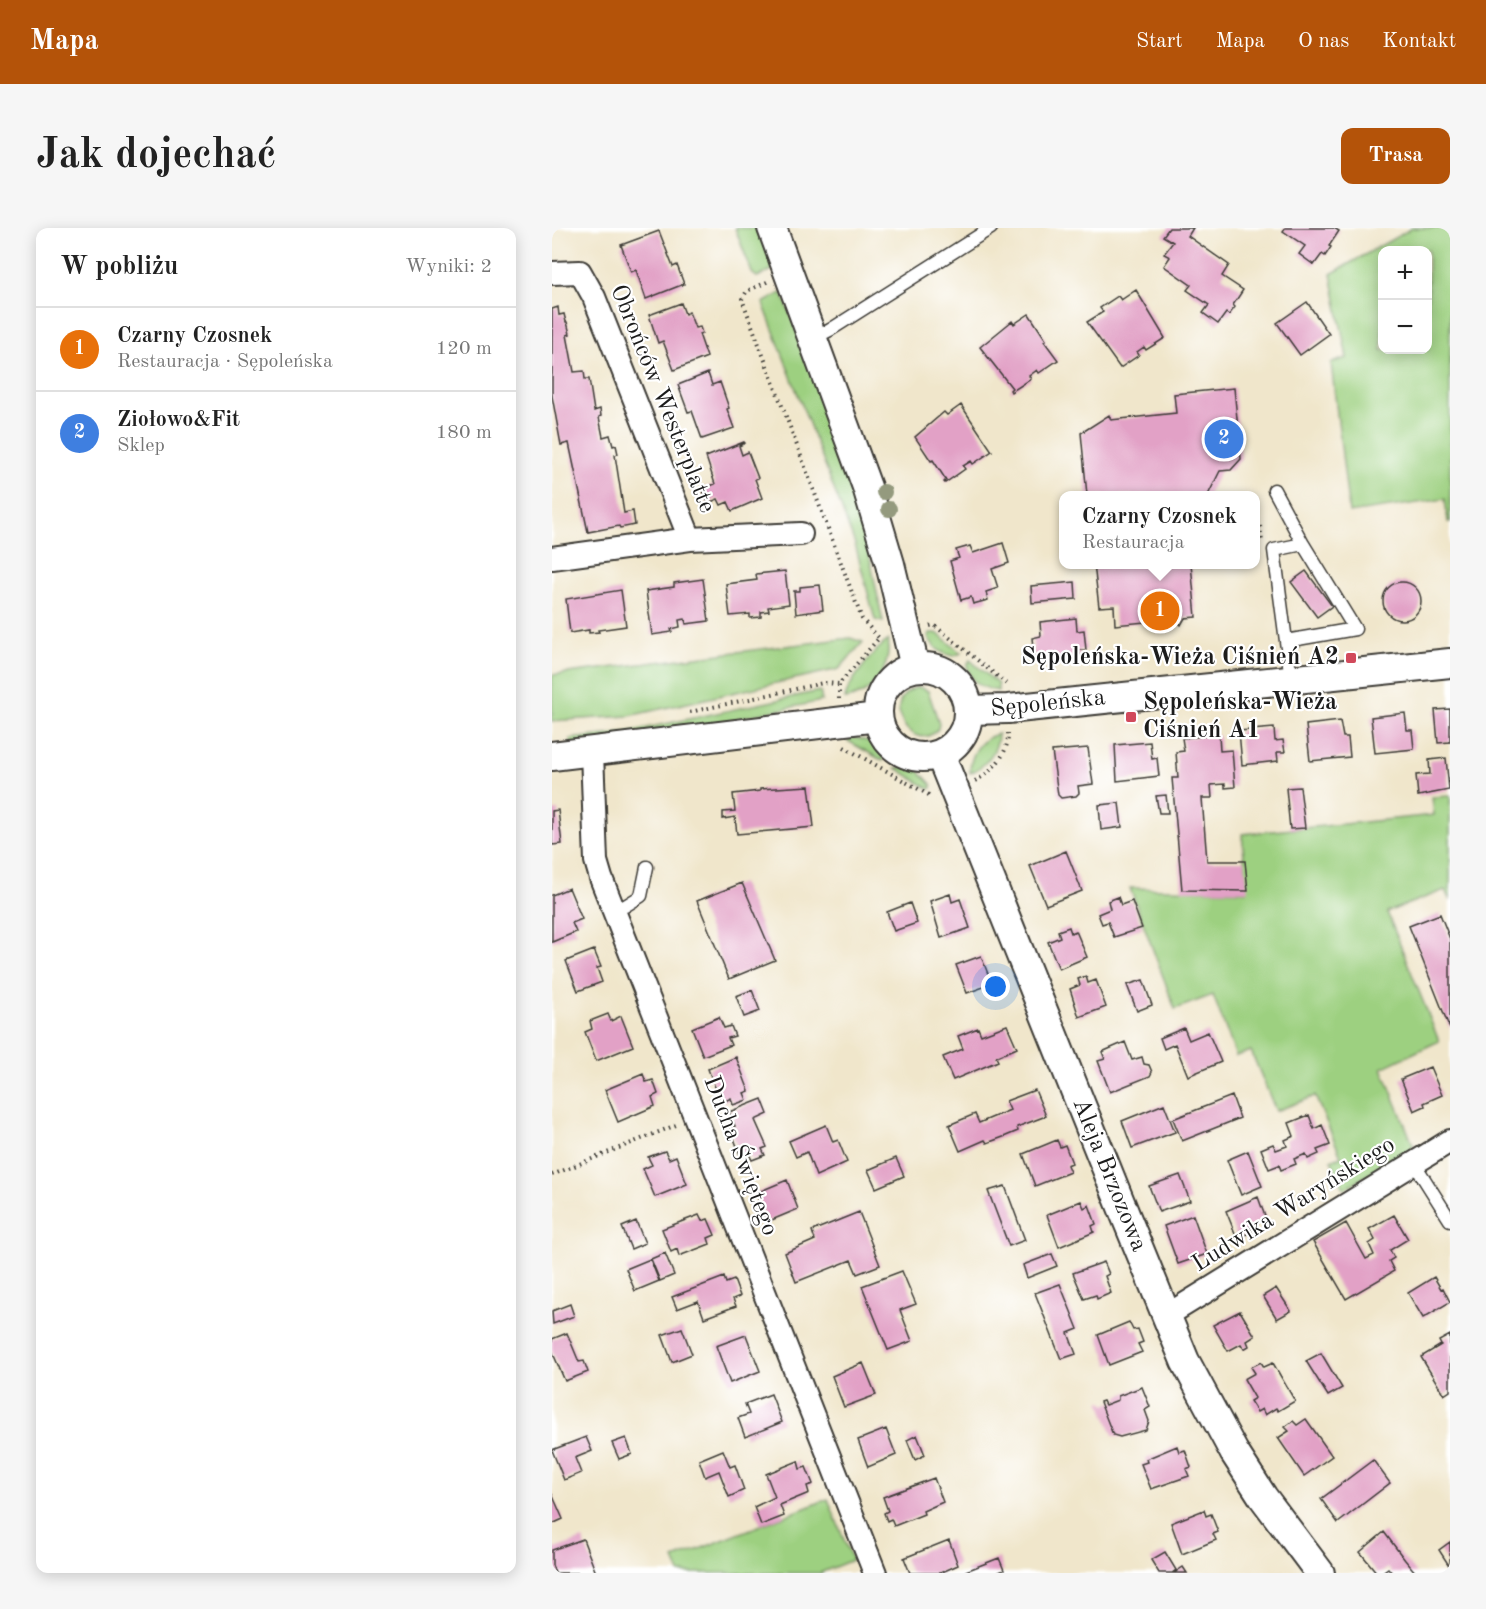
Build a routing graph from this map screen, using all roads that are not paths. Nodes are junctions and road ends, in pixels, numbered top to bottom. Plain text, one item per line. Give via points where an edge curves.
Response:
1 (772, 228) edge
2 (991, 228) edge
3 (552, 273) edge
4 (812, 339) junction
5 (1274, 490) dead end
6 (801, 534) dead end
7 (690, 539) junction
8 (1303, 544) junction
9 (552, 558) edge
10 (1286, 641) junction
11 (1450, 663) edge
12 (915, 667) junction
13 (1291, 679) junction
14 (969, 710) junction
15 (878, 717) junction
16 (592, 752) junction
17 (940, 754) junction
18 (552, 756) edge
19 (647, 867) dead end
20 (614, 909) junction
21 (1450, 1141) edge
22 (1414, 1163) junction
23 (1450, 1220) edge
24 (1166, 1316) junction
25 (875, 1573) edge
26 (1320, 1573) edge

1 - 4 street
2 - 4 lane
3 - 7 street, Obrońców Westerplatte via 580,272 594,297
4 - 12 street via 867,487
5 - 8 lane
6 - 7 street
7 - 9 street
8 - 10 lane via 1274,550
8 - 10 lane via 1355,628
10 - 13 lane
11 - 13 street, Sępoleńska
12 - 14 street via 926,666 947,673 965,693
12 - 15 street via 904,670 888,683 879,699
13 - 14 street, Sępoleńska
14 - 17 street via 960,740
15 - 16 street
15 - 17 street via 884,734 897,749 914,756
16 - 18 street
16 - 20 street, Ducha Świętego via 596,861
17 - 24 street, Aleja Brzozowa
19 - 20 lane via 642,896
20 - 25 street, Ducha Świętego
21 - 22 street, Ludwika Waryńskiego
22 - 23 lane
22 - 24 street, Ludwika Waryńskiego
24 - 26 street, Aleja Brzozowa via 1207,1405 1234,1452

